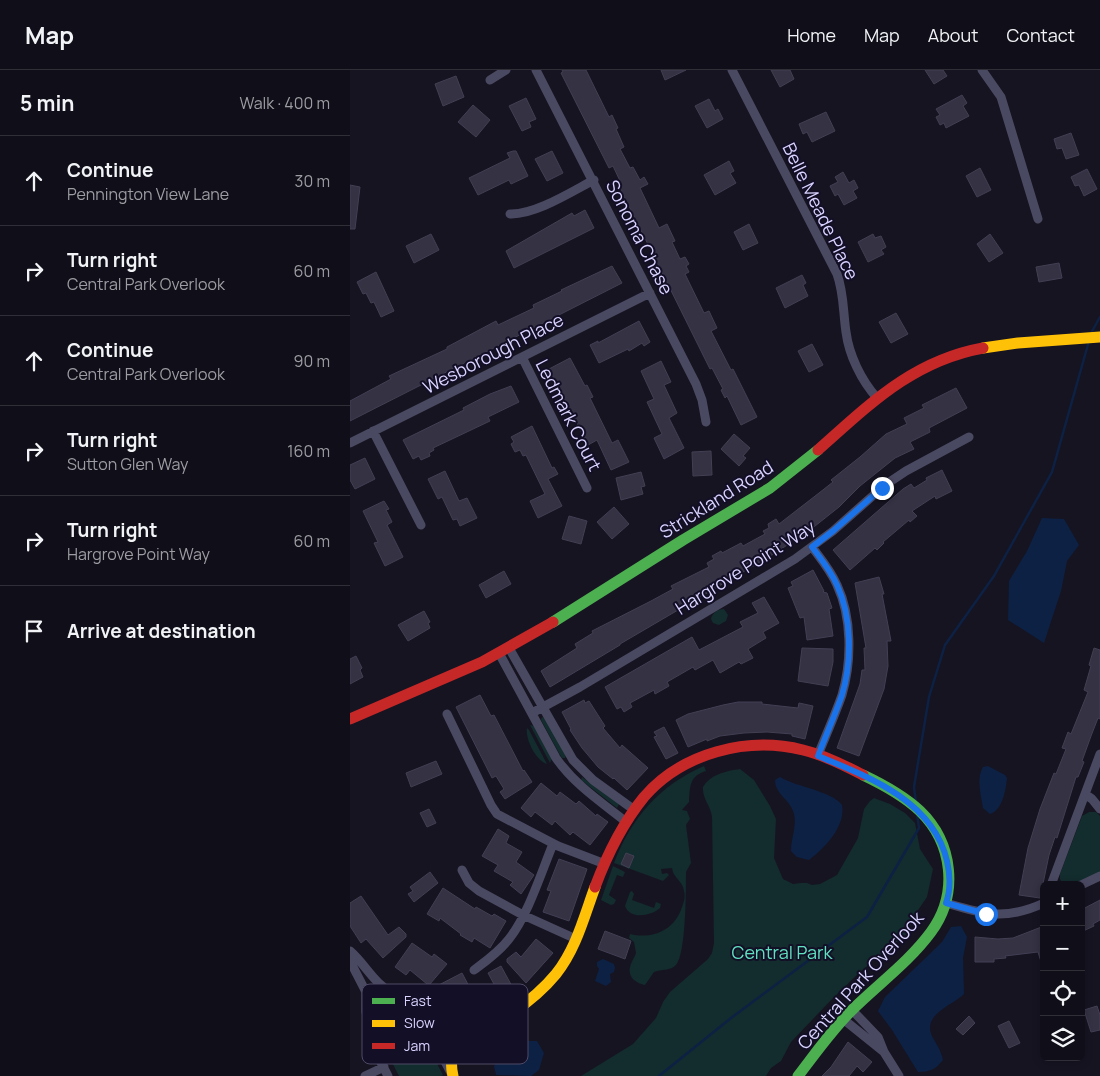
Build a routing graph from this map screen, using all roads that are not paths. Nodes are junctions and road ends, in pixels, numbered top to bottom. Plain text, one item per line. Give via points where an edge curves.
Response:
1 (506, 70) edge
2 (536, 70) edge
3 (732, 70) edge
4 (982, 70) edge
5 (490, 80) dead end
6 (594, 180) junction
7 (510, 214) dead end
8 (1038, 219) dead end
9 (650, 293) junction
10 (1100, 337) edge
11 (522, 357) junction
12 (876, 398) junction
13 (706, 422) dead end
14 (373, 432) junction
15 (968, 437) dead end
16 (350, 443) edge
17 (587, 488) dead end
18 (421, 525) dead end
19 (812, 547) junction
20 (504, 650) junction
21 (543, 707) junction
22 (532, 713) junction
23 (447, 714) dead end
24 (350, 719) edge
25 (1100, 754) edge
26 (818, 756) junction
27 (1085, 794) junction
28 (1100, 809) edge
29 (633, 810) junction
30 (625, 821) junction
31 (553, 844) junction
32 (605, 864) junction
33 (462, 870) dead end
34 (1100, 876) edge
35 (1052, 881) edge
36 (1085, 883) edge
37 (946, 903) junction
38 (1040, 905) edge
39 (523, 915) junction
40 (576, 939) junction
41 (350, 951) edge
42 (350, 961) edge
43 (474, 970) dead end
44 (362, 984) edge
45 (378, 984) edge
46 (532, 998) junction
47 (528, 1000) edge
48 (528, 1001) edge
49 (852, 1010) junction
50 (843, 1019) junction
51 (884, 1052) junction
52 (382, 1064) edge
53 (446, 1064) edge
54 (384, 1067) junction
55 (365, 1076) edge
56 (388, 1076) edge
57 (452, 1076) edge
58 (798, 1076) edge
59 (898, 1076) edge

1 - 5 street
2 - 6 street, Sonoma Chase
3 - 12 street, Belle Meade Place via 837,274 850,349 862,378
4 - 8 street via 1001,96
6 - 7 street via 533,211
6 - 9 street, Sonoma Chase
9 - 11 street, Wesborough Place
9 - 13 street, Sonoma Chase via 700,392
10 - 12 street, Strickland Road via 1014,344 962,353 900,380
11 - 14 street, Wesborough Place
11 - 17 street, Ledmark Court
12 - 20 street, Strickland Road via 782,480
14 - 16 street, Wesborough Place
14 - 18 street
15 - 19 street, Hargrove Point Way via 885,485
19 - 21 street, Hargrove Point Way
19 - 26 street via 841,593 848,641 842,694
20 - 21 street
20 - 22 street
20 - 24 street, Strickland Road via 448,678
21 - 22 street, Hargrove Point Way
21 - 29 street via 573,760 596,783
22 - 30 street via 568,774
23 - 31 street via 494,811
25 - 27 street
26 - 29 street via 805,750 774,746 724,750 671,773
26 - 37 street, Central Park Overlook via 877,784 914,806 928,821 939,838 947,864 950,882
27 - 28 street
27 - 35 street
29 - 30 street
30 - 32 street
31 - 32 street
31 - 39 street
32 - 40 street
33 - 39 street via 473,887
34 - 36 street
37 - 38 street via 986,914 1009,914
37 - 49 street, Central Park Overlook via 926,939
39 - 40 street
39 - 43 street via 507,941
40 - 46 street via 556,976
41 - 45 street
42 - 44 street
46 - 47 street
46 - 48 street
49 - 50 street, Central Park Overlook
49 - 51 street via 878,1037
50 - 51 street
50 - 58 street, Central Park Overlook
51 - 59 street
52 - 54 street
53 - 57 street
54 - 55 street
54 - 56 street

